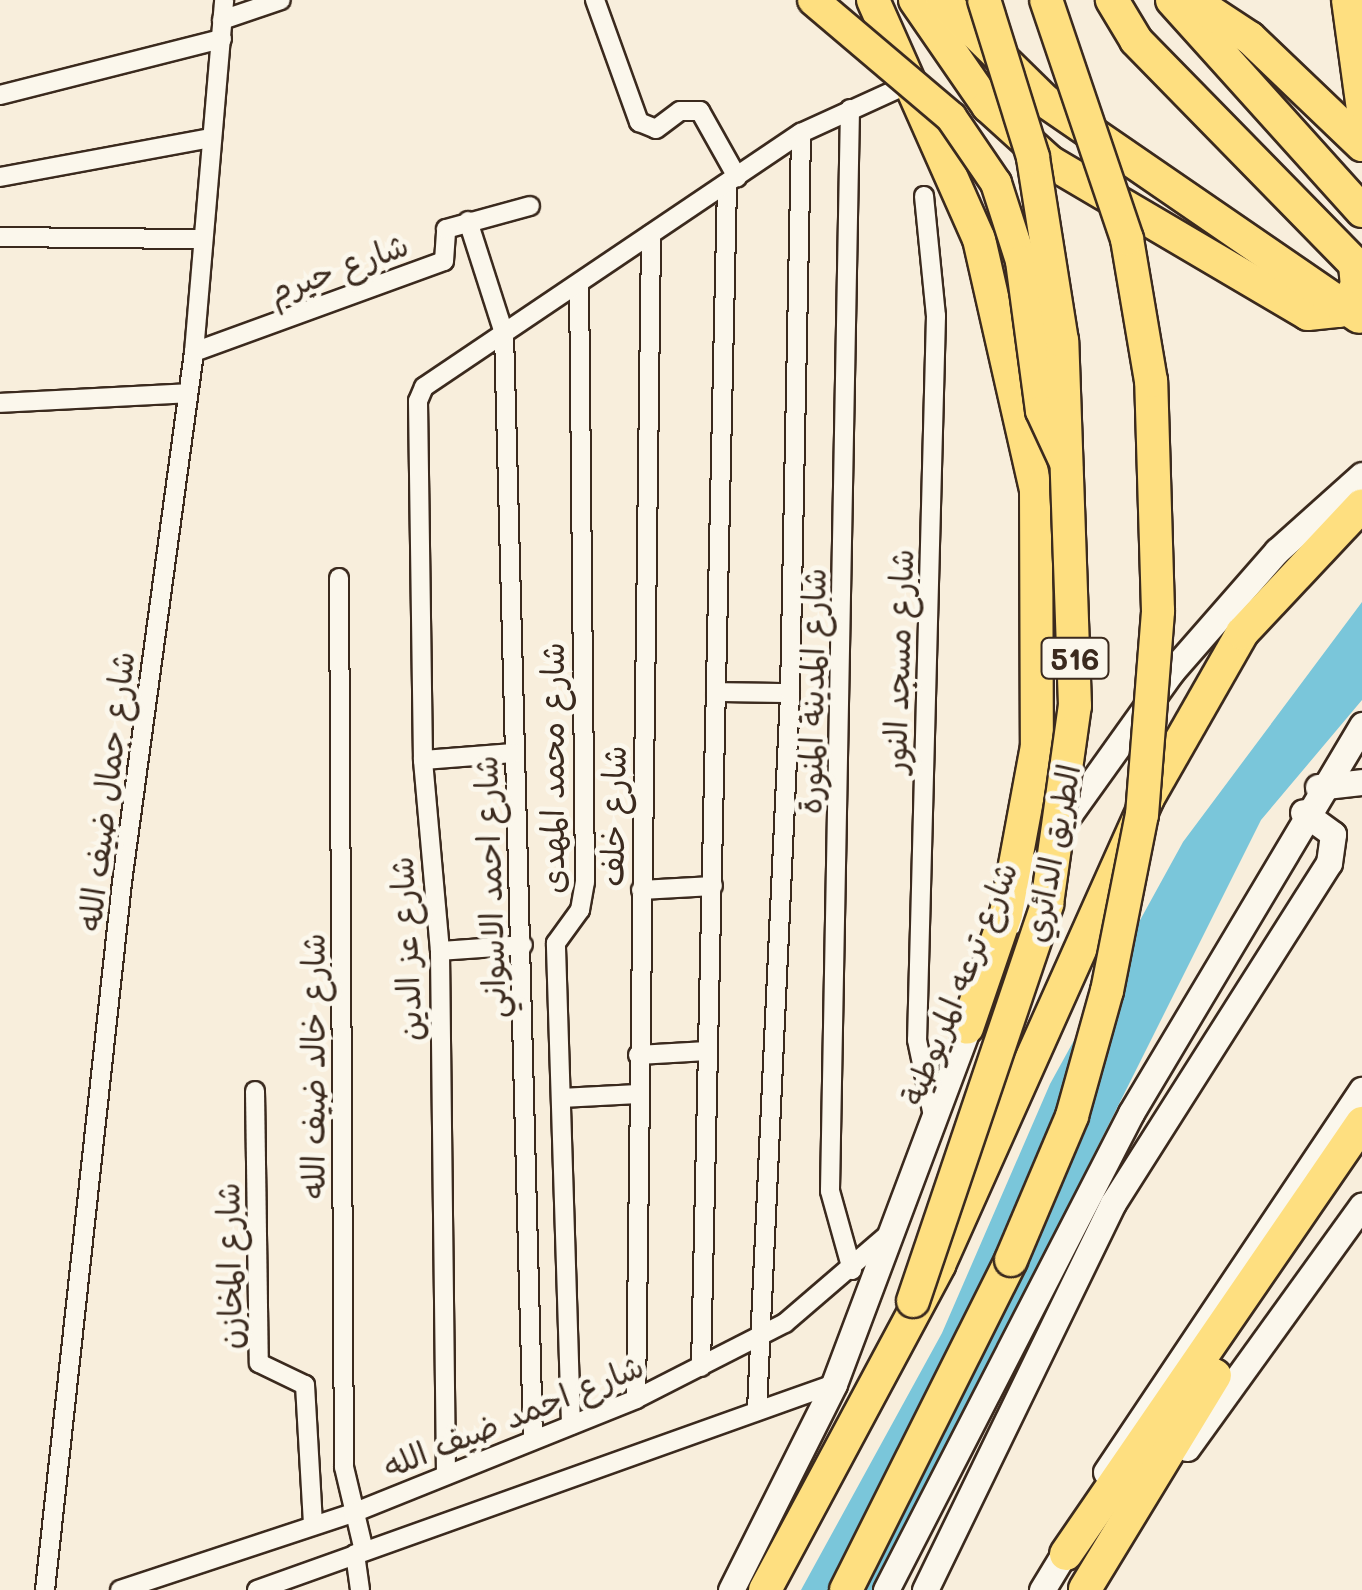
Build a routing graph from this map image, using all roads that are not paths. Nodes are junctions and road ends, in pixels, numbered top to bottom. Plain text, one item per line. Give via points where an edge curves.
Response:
1 (224, 0) edge
2 (281, 0) edge
3 (595, 0) edge
4 (813, 0) edge
5 (873, 0) edge
6 (915, 0) edge
7 (942, 0) edge
8 (984, 0) edge
9 (1046, 0) edge
10 (1112, 0) edge
11 (1172, 0) edge
12 (1192, 0) edge
13 (1347, 0) edge
14 (1362, 0) edge
15 (222, 20) junction
16 (222, 40) junction
17 (1356, 73) junction
18 (916, 81) junction
19 (0, 95) edge
20 (850, 109) junction
21 (1362, 109) edge
22 (801, 134) junction
23 (211, 138) junction
24 (1362, 145) edge
25 (0, 177) edge
26 (732, 180) junction
27 (924, 196) dead end
28 (530, 206) dead end
29 (1362, 211) edge
30 (468, 221) junction
31 (650, 234) junction
32 (0, 237) edge
33 (203, 238) junction
34 (579, 283) junction
35 (1354, 313) edge
36 (504, 333) junction
37 (194, 352) junction
38 (188, 393) junction
39 (0, 403) edge
40 (1362, 475) edge
41 (1072, 476) junction
42 (1362, 505) edge
43 (340, 578) dead end
44 (716, 692) junction
45 (790, 693) junction
46 (1362, 726) edge
47 (514, 752) junction
48 (423, 760) junction
49 (1362, 782) edge
50 (1318, 788) junction
51 (1303, 812) junction
52 (713, 886) junction
53 (641, 890) junction
54 (522, 945) junction
55 (440, 951) junction
56 (967, 1028) junction
57 (707, 1052) junction
58 (638, 1054) junction
59 (1362, 1090) edge
60 (254, 1091) dead end
61 (638, 1094) junction
62 (560, 1098) junction
63 (1362, 1123) edge
64 (936, 1126) junction
65 (1362, 1158) edge
66 (1359, 1216) edge
67 (892, 1229) junction
68 (852, 1270) junction
69 (1041, 1278) junction
70 (1066, 1293) junction
71 (913, 1301) junction
72 (1024, 1314) junction
73 (1050, 1327) junction
74 (760, 1338) junction
75 (701, 1367) junction
76 (834, 1384) junction
77 (636, 1399) junction
78 (757, 1410) junction
79 (570, 1425) junction
80 (533, 1440) junction
81 (446, 1474) junction
82 (354, 1513) junction
83 (313, 1526) junction
84 (360, 1552) junction
85 (1066, 1554) junction
86 (285, 1584) edge
87 (45, 1590) edge
88 (120, 1590) edge
89 (256, 1590) edge
90 (360, 1590) edge
91 (731, 1590) edge
92 (765, 1590) edge
93 (846, 1590) edge
94 (886, 1590) edge
95 (926, 1590) edge
96 (1042, 1590) edge
97 (1084, 1590) edge

1 - 15 street, شارع جمال ضيف الله
2 - 15 street
3 - 26 street via 639,122 656,129 680,111 700,111
4 - 41 main road, bridge via 952,118 996,184 1016,233 1040,412
5 - 18 highway
6 - 35 highway via 988,106 1050,162 1308,314
7 - 35 highway via 1045,101
8 - 41 highway, الطريق الدائري / 516, bridge via 1017,92 1043,211
9 - 93 highway, 516, bridge via 1127,239 1151,381 1158,611 1142,815 1072,1116
10 - 35 highway via 1136,40 1355,264
11 - 29 highway
12 - 24 highway via 1250,38
13 - 17 main road
14 - 17 main road
15 - 16 street, شارع جمال ضيف الله
16 - 19 street
16 - 23 street, شارع جمال ضيف الله
17 - 21 main road
18 - 20 street
18 - 56 highway via 1004,320 1043,574 1025,830
20 - 22 street
20 - 68 street, شارع المدينة المنورة via 830,1192
22 - 26 street
22 - 45 street
23 - 25 street
23 - 33 street, شارع جمال ضيف الله
26 - 31 street
26 - 44 street
27 - 64 street, شارع مسجد النور via 936,316 916,1040
28 - 30 street
30 - 36 street, شارع احمد الاسواني
30 - 37 street, شارع حيرم via 444,231 444,261
31 - 34 street
31 - 53 street, شارع خلف
32 - 33 street
33 - 37 street, شارع جمال ضيف الله
34 - 36 street
34 - 62 street, شارع محمد المهدى via 585,882 580,910 556,943
36 - 47 street, شارع احمد الاسواني
36 - 48 street, شارع عز الدين via 424,387 416,421
37 - 38 street, شارع جمال ضيف الله
38 - 39 street
38 - 87 street, شارع جمال ضيف الله via 122,882
40 - 56 main road, شارع ترعه المريوطية via 1250,581 1122,736 1039,866
41 - 71 highway, الطريق الدائري / 516, bridge via 1075,706 1053,876
42 - 71 highway, bridge via 1288,577 1218,670 1080,935 953,1236
43 - 82 street, شارع خالد ضيف الله via 344,1467
44 - 45 street
44 - 52 street
45 - 74 street
46 - 50 main road
47 - 48 street
47 - 54 street, شارع احمد الاسواني
48 - 55 street, شارع عز الدين
49 - 50 main road
50 - 51 main road
51 - 69 main road
51 - 70 main road via 1333,834 1330,862 1164,1114
52 - 53 street
52 - 57 street
53 - 58 street, شارع خلف
54 - 55 street
54 - 80 street, شارع احمد الاسواني
55 - 81 street, شارع عز الدين
56 - 64 main road, شارع ترعه المريوطية
57 - 58 street
57 - 75 street
58 - 61 street, شارع خلف
59 - 85 main road via 1156,1387
60 - 83 street, شارع المخازن via 259,1363 306,1386
61 - 62 street
61 - 77 street, شارع خلف
62 - 79 street, شارع محمد المهدى
63 - 85 highway
64 - 67 main road, شارع ترعه المريوطية
65 - 97 highway via 1297,1249
66 - 97 main road
67 - 68 street, شارع احمد ضيف الله
67 - 76 main road, شارع ترعه المريوطية
68 - 74 street, شارع احمد ضيف الله
69 - 70 main road
69 - 72 main road
70 - 73 main road
71 - 92 highway, الطريق الدائري / 516
72 - 73 main road
72 - 94 main road
73 - 95 main road
74 - 75 street, شارع احمد ضيف الله
74 - 78 street
75 - 77 street, شارع احمد ضيف الله
76 - 78 street
76 - 91 main road, شارع ترعه المريوطية
77 - 79 street, شارع احمد ضيف الله
78 - 84 street
79 - 80 street, شارع احمد ضيف الله
80 - 81 street, شارع احمد ضيف الله
81 - 82 street, شارع احمد ضيف الله
82 - 83 street, شارع احمد ضيف الله
82 - 84 street, شارع خالد ضيف الله
83 - 88 street, شارع احمد ضيف الله
84 - 86 street
84 - 90 street, شارع خالد ضيف الله
85 - 96 main road
86 - 89 street

